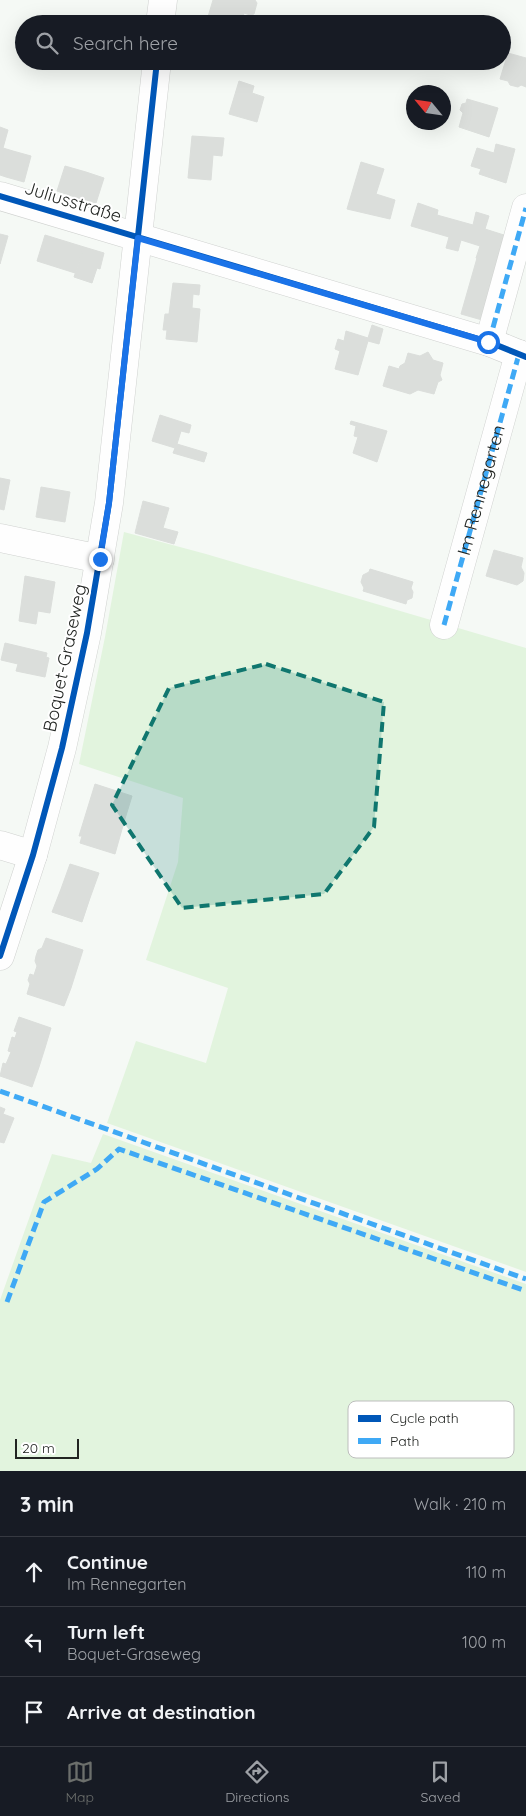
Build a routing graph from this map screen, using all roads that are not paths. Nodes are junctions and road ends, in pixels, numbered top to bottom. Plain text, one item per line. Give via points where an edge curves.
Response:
1 (163, 0) edge
2 (161, 15) edge
3 (156, 70) edge
4 (0, 196) edge
5 (526, 208) edge
6 (138, 238) junction
7 (488, 342) junction
8 (522, 356) edge
9 (0, 538) edge
10 (100, 559) junction
11 (444, 625) dead end
12 (0, 845) edge
13 (33, 855) junction
14 (0, 956) edge

1 - 2 street
3 - 6 street, Boquet-Graseweg
4 - 6 street, Juliusstraße
5 - 7 street
6 - 7 street, Im Rennegarten
6 - 10 street, Boquet-Graseweg
7 - 8 street, Im Rennegarten
8 - 11 street, Im Rennegarten
9 - 10 street
10 - 13 street, Boquet-Graseweg via 62,748
12 - 13 street
13 - 14 street, Boquet-Graseweg

